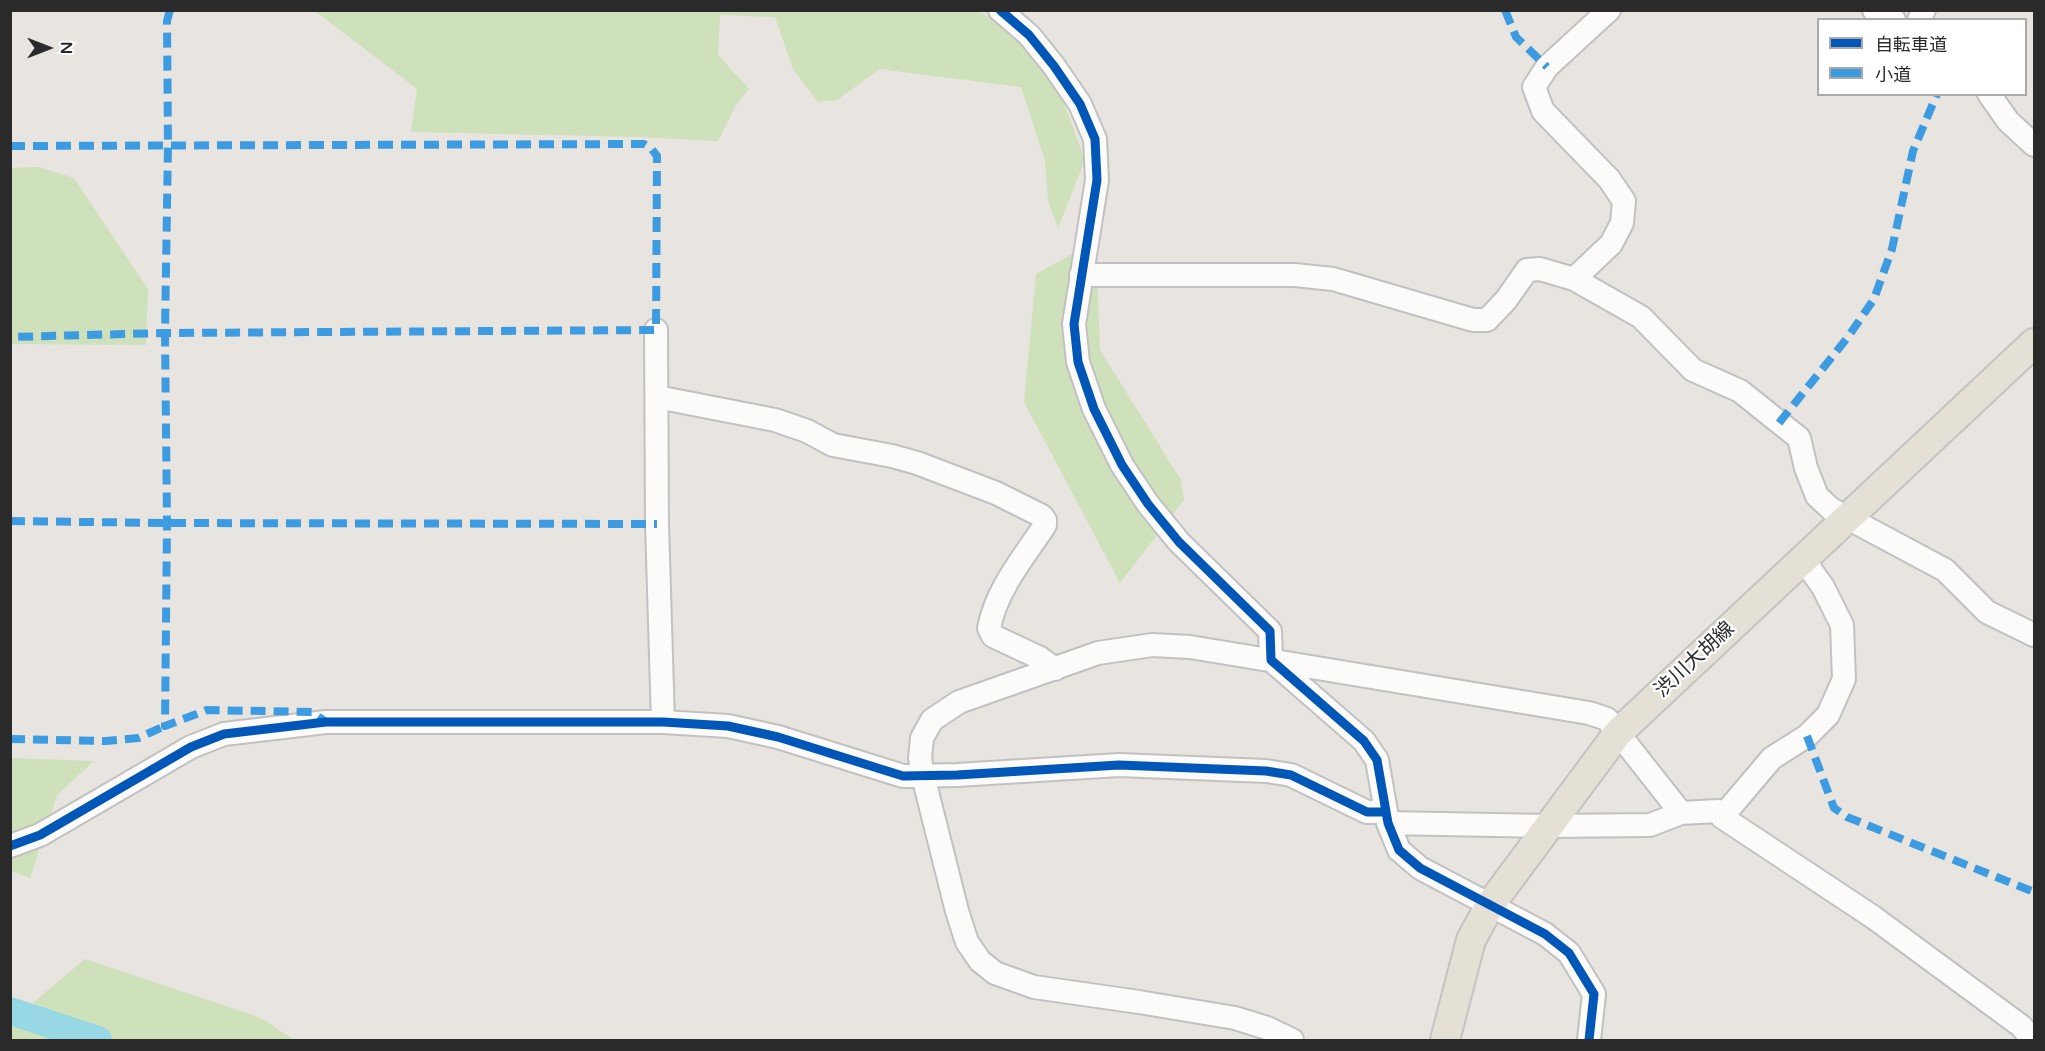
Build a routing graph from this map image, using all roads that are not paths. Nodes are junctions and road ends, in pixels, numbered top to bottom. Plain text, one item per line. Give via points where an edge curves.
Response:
1 (1000, 10) edge
2 (1609, 10) edge
3 (1874, 10) edge
4 (1890, 18) edge
5 (1990, 96) edge
6 (2034, 146) edge
7 (1081, 275) junction
8 (1574, 279) junction
9 (656, 330) dead end
10 (2034, 343) edge
11 (657, 397) junction
12 (1846, 518) junction
13 (1803, 559) junction
14 (2034, 635) edge
15 (1271, 660) junction
16 (1055, 669) junction
17 (663, 722) junction
18 (1618, 733) junction
19 (923, 776) junction
20 (1681, 813) junction
21 (1722, 817) junction
22 (1386, 818) junction
23 (1548, 826) junction
24 (10, 846) edge
25 (1490, 905) junction
26 (1292, 1041) edge
27 (1445, 1041) edge
28 (1589, 1041) edge
29 (2033, 1041) edge

1 - 7 street via 1029,35 1054,66 1080,104 1095,139 1097,180
2 - 8 street via 1547,67 1534,87 1543,111 1609,179 1624,201 1622,223 1611,244
3 - 4 street
5 - 6 street via 2008,121
7 - 8 street via 1295,275 1333,279 1473,321 1487,320 1527,270 1540,269
7 - 15 street via 1074,324 1078,362 1094,409 1122,465 1154,512 1179,542 1270,631
8 - 12 street via 1641,317 1693,370 1740,391 1799,438 1817,496
9 - 11 street
10 - 12 main road, 渋川大胡線
11 - 16 street via 775,420 833,445 917,463 996,493 1042,516 1045,525 1007,583 988,628 993,636
11 - 17 street
12 - 13 main road, 渋川大胡線
12 - 14 street via 1945,570 1987,612
13 - 18 main road, 渋川大胡線
13 - 21 street via 1842,625 1844,679 1828,715 1807,736 1772,758
15 - 16 street via 1152,645 1098,653
15 - 18 street via 1588,713 1607,719
15 - 22 street via 1364,741 1377,760
16 - 19 street via 958,702 932,720 922,738
17 - 19 street via 728,726 778,736 903,776
17 - 24 street via 326,722 224,734 191,747 40,835
18 - 20 street
18 - 23 main road, 渋川大胡線
19 - 22 street via 1119,765 1266,771 1291,775
19 - 26 street via 968,942 980,961 995,973 1034,987 1235,1018
20 - 21 street via 1718,811
20 - 23 street via 1650,825
21 - 29 street via 1873,917 2020,1026
22 - 23 street
22 - 25 street via 1399,850 1420,868
23 - 25 main road, 渋川大胡線
25 - 27 main road, 渋川大胡線 via 1471,940
25 - 28 street via 1545,934 1569,953 1594,994

